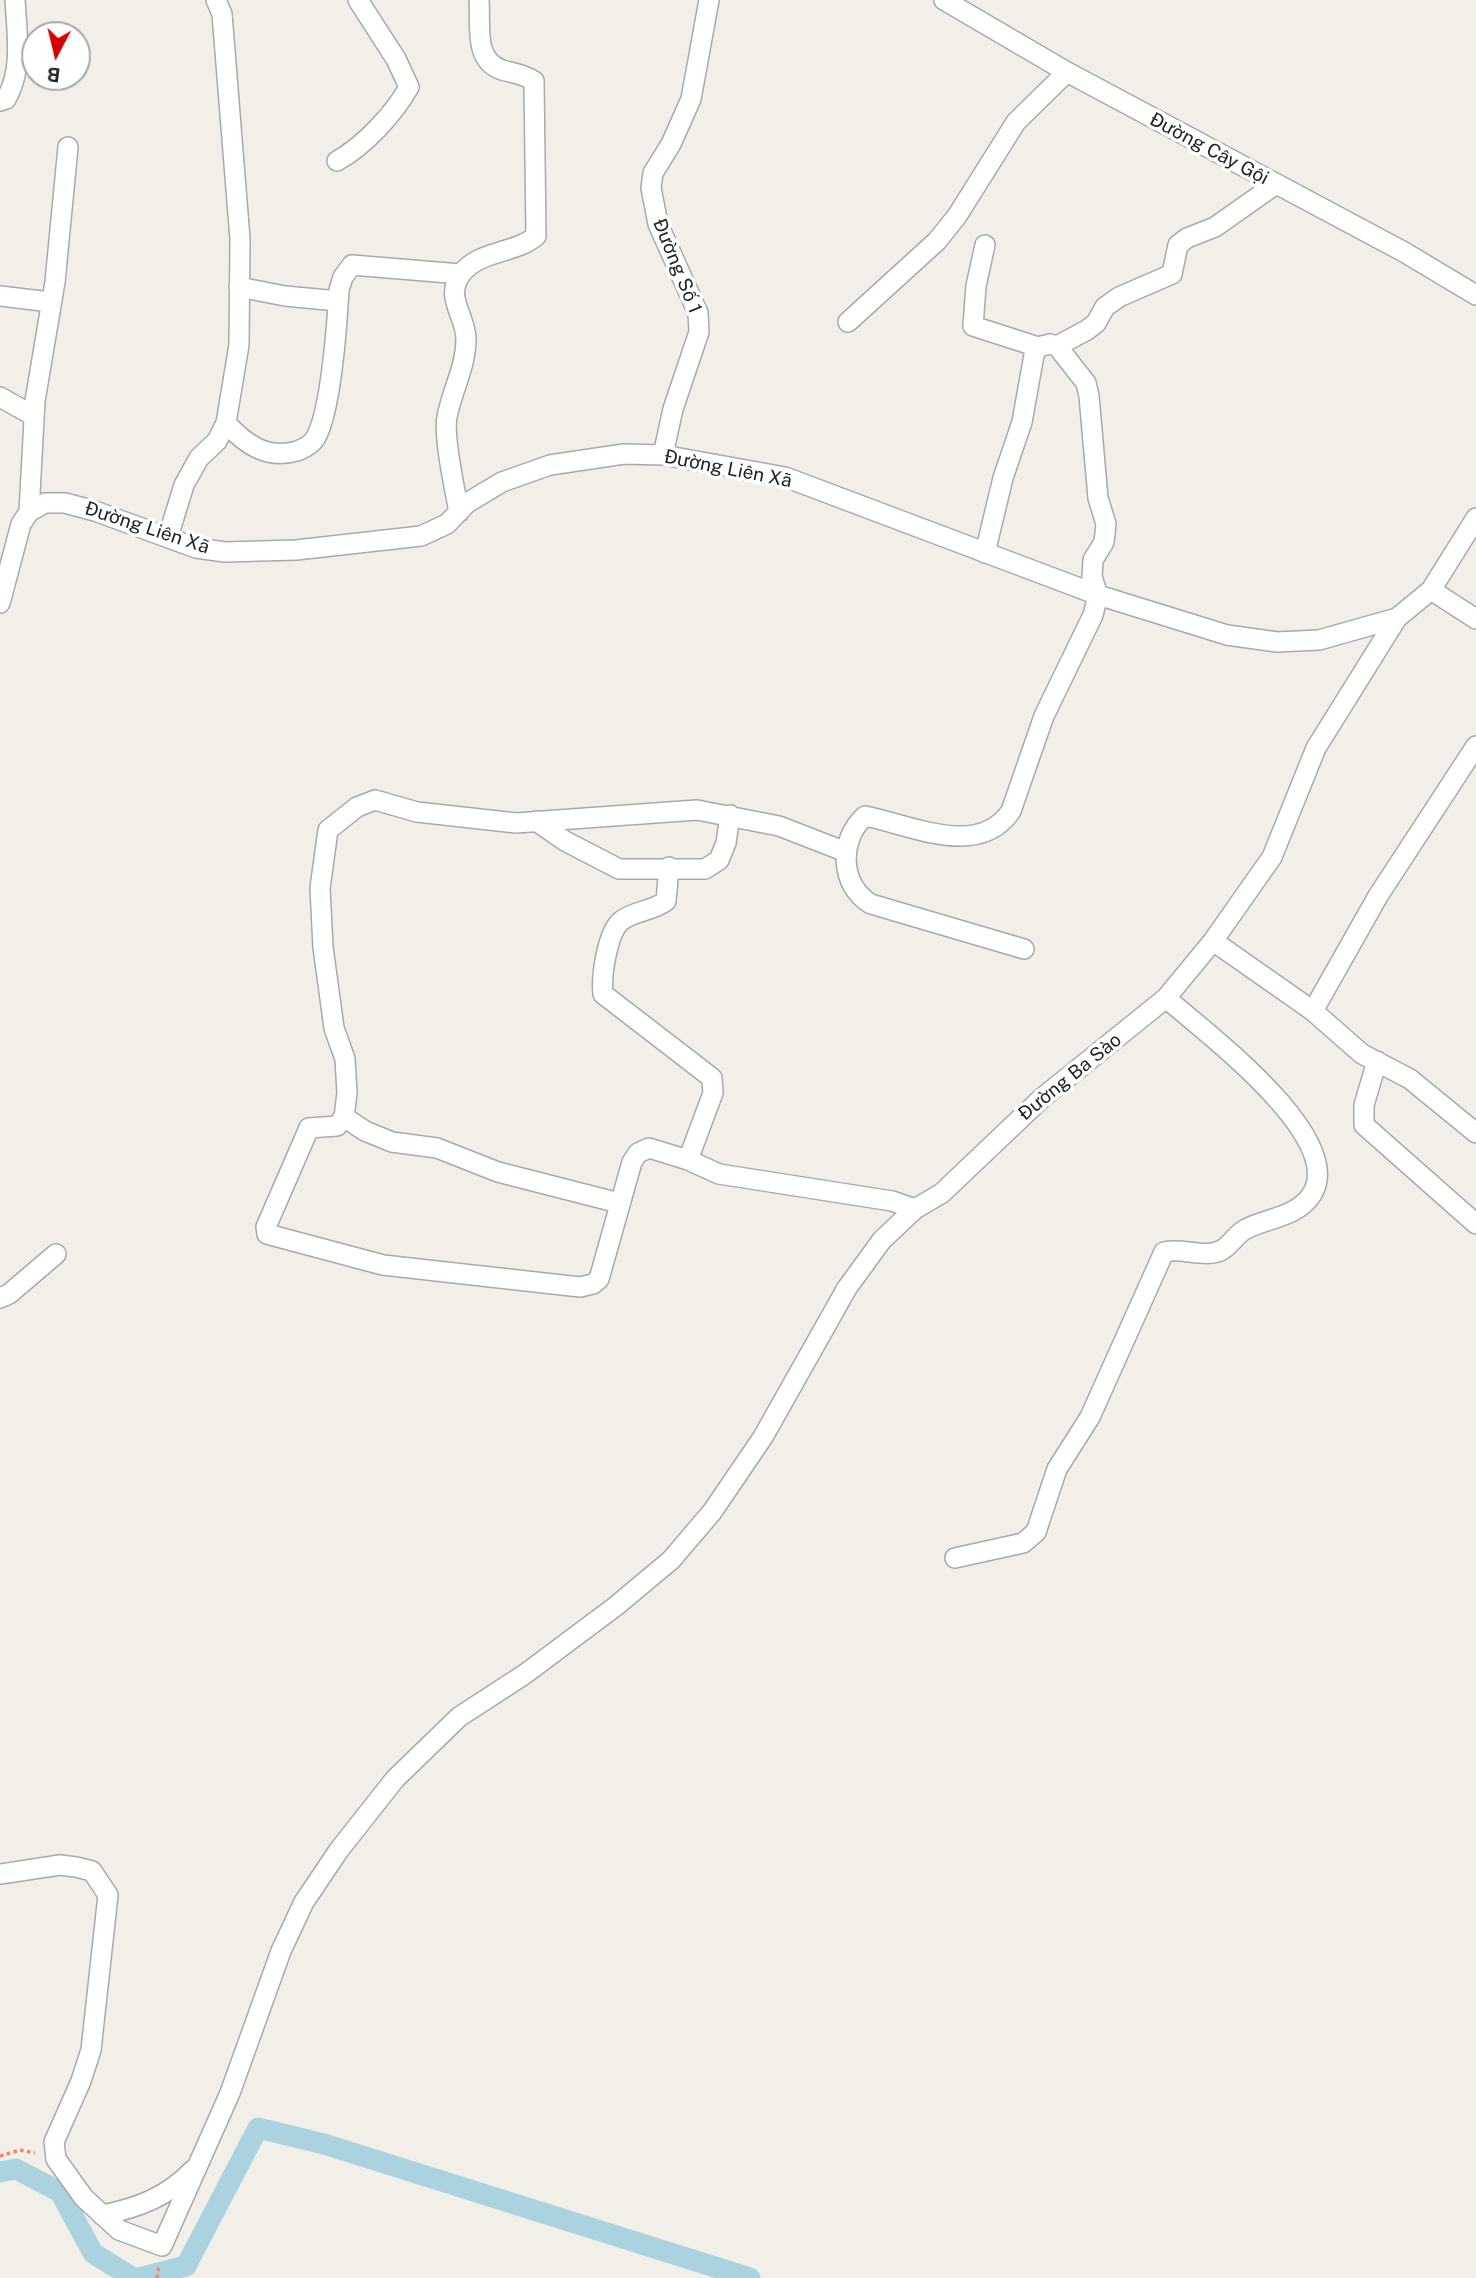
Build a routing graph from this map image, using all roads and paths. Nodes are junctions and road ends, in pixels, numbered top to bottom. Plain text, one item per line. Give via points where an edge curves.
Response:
1 (15, 0) edge
2 (216, 0) edge
3 (358, 0) edge
4 (478, 0) edge
5 (709, 0) edge
6 (944, 0) edge
7 (1067, 72) junction
8 (0, 101) edge
9 (68, 147) dead end
10 (337, 161) dead end
11 (1276, 184) junction
12 (985, 244) dead end
13 (461, 274) junction
14 (239, 287) junction
15 (1476, 295) edge
16 (0, 296) edge
17 (338, 301) junction
18 (50, 302) junction
19 (848, 322) dead end
20 (1048, 347) junction
21 (0, 397) edge
22 (34, 415) junction
23 (226, 423) junction
24 (663, 455) junction
25 (29, 512) junction
26 (459, 512) junction
27 (1476, 518) edge
28 (168, 537) junction
29 (985, 553) junction
30 (1431, 590) junction
31 (1098, 595) junction
32 (0, 603) edge
33 (1397, 618) junction
34 (1476, 619) edge
35 (1476, 746) edge
36 (730, 816) junction
37 (536, 821) junction
38 (846, 852) junction
39 (669, 867) junction
40 (1213, 941) junction
41 (1024, 949) dead end
42 (1166, 998) junction
43 (1313, 1011) junction
44 (1377, 1061) junction
45 (344, 1117) junction
46 (1476, 1133) edge
47 (688, 1160) junction
48 (619, 1203) junction
49 (915, 1209) junction
50 (1476, 1224) edge
51 (56, 1254) dead end
52 (0, 1298) edge
53 (954, 1558) dead end
54 (0, 1874) edge
55 (0, 2156) edge
56 (56, 2159) junction
57 (201, 2162) junction
58 (102, 2215) junction

1 - 8 street via 14,86
2 - 14 street via 222,14 234,147
3 - 10 street via 409,87 374,130
4 - 13 street via 484,58 490,65 534,81 536,236 525,246 474,262
5 - 24 street, Đường Số 1 via 691,99 653,173 651,188 662,234 698,313 699,332
6 - 7 street, Đường Cây Gội
7 - 11 street, Đường Cây Gội
7 - 19 street via 1016,122 937,241
9 - 18 street
11 - 15 street, Đường Cây Gội
11 - 20 street via 1215,227 1187,237 1178,245 1172,274 1119,297 1087,331
12 - 20 street via 973,326
13 - 17 street via 352,265 343,277
13 - 26 street via 454,290 456,309 465,324 465,353 446,418
14 - 17 street
14 - 23 street via 239,345
16 - 18 street
17 - 23 street via 317,436 305,448 272,454 238,436
18 - 22 street
20 - 29 street via 1028,376 1022,422
20 - 31 street via 1086,383 1092,407 1098,498 1106,524 1104,541 1093,560
21 - 22 street
22 - 25 street
23 - 28 street via 184,485
24 - 26 street, Đường Liên Xã via 624,454 550,465 502,482
24 - 29 street, Đường Liên Xã via 785,477
25 - 28 street, Đường Liên Xã via 45,503 65,503
25 - 32 street via 21,524
26 - 28 street, Đường Liên Xã via 447,524 421,536 296,550 225,552 196,548
27 - 30 street, Đường Liên Xã
29 - 31 street, Đường Liên Xã
30 - 33 street, Đường Liên Xã
30 - 34 street
31 - 33 street, Đường Liên Xã via 1227,635 1277,642 1319,640
31 - 38 street via 1003,823 974,837 865,816 856,824
33 - 40 street, Đường Ba Sào via 1316,748 1272,857
35 - 43 street via 1378,896
36 - 37 street via 697,810 656,811
36 - 38 street via 779,826
36 - 39 street via 719,860 705,869
37 - 39 street via 619,869
37 - 45 street via 458,818 375,800 356,807 328,830 320,888 334,1028 345,1059
38 - 41 street via 850,884 871,904
39 - 47 street via 666,901 622,920 612,932 601,972 603,995 712,1078 713,1093
40 - 42 street, Đường Ba Sào
40 - 43 street
42 - 49 street, Đường Ba Sào via 1042,1098 943,1193
42 - 53 street via 1279,1100 1298,1124 1315,1161 1312,1194 1278,1218 1245,1229 1221,1251 1164,1252 1090,1417 1058,1469 1036,1532 1023,1543
43 - 44 street via 1362,1054
44 - 46 street via 1410,1079
44 - 50 street via 1364,1105 1364,1125
45 - 48 street via 392,1142 437,1148 498,1172
45 - 48 street via 337,1126 309,1128 266,1227 267,1234 383,1265 580,1287 599,1279
47 - 48 street via 649,1148 638,1153
47 - 49 street via 719,1174 892,1201
49 - 57 street, Đường Ba Sào via 883,1240 847,1288 763,1437 712,1512 671,1560 525,1674 459,1717 395,1779 338,1850 304,1902 281,1951
51 - 52 street
54 - 56 street via 76,1867 92,1871 107,1895 91,2050 57,2133
55 - 56 path via 20,2150
56 - 58 street
57 - 58 street via 157,2199
57 - 58 street, Đường Ba Sào via 162,2246 119,2230

